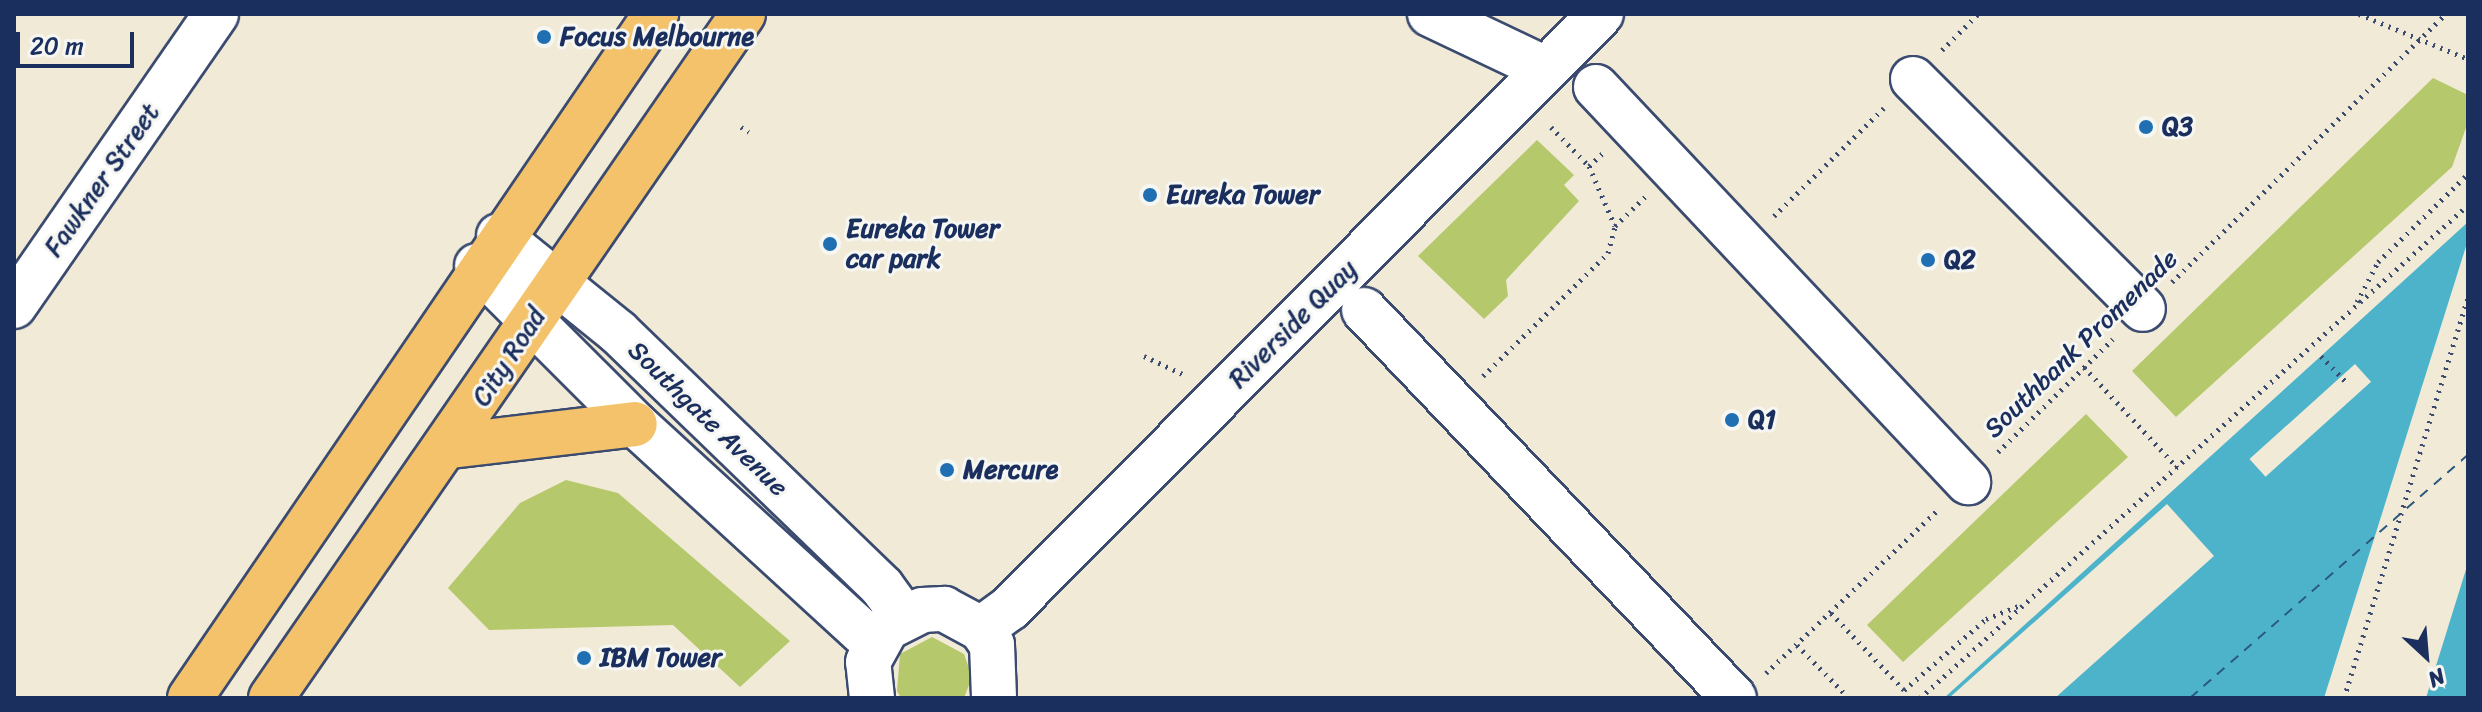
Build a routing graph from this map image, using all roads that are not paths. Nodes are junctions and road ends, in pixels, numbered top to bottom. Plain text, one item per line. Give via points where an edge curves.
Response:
1 (216, 14) edge
2 (656, 14) edge
3 (743, 14) edge
4 (1430, 14) edge
5 (1601, 14) edge
6 (1546, 69) junction
7 (1913, 79) road end
8 (1596, 87) dead end
9 (488, 251) junction
10 (558, 283) junction
11 (14, 306) edge
12 (2143, 309) road end
13 (1364, 310) dead end
14 (534, 321) junction
15 (635, 424) junction
16 (717, 429) junction
17 (451, 446) junction
18 (681, 467) junction
19 (772, 481) junction
20 (1968, 482) road end
21 (736, 518) junction
22 (981, 629) junction
23 (889, 630) junction
24 (1748, 687) edge
25 (190, 698) edge
26 (271, 698) edge
27 (872, 698) edge
28 (994, 698) edge

1 - 11 street, Fawkner Street
2 - 9 highway
3 - 10 highway, City Road
4 - 6 street
5 - 6 street, Riverside Quay
6 - 22 street, Riverside Quay via 1010,608
7 - 12 street
8 - 20 street via 1721,214 1742,248
9 - 10 street, Southgate Avenue
9 - 14 street, Southgate Avenue
9 - 25 highway
10 - 14 highway, City Road
10 - 16 street, Southgate Avenue
13 - 24 street via 1454,405
14 - 15 street, Southgate Avenue
14 - 17 highway, City Road
15 - 17 highway
15 - 18 street, Southgate Avenue
16 - 18 street
16 - 19 street, Southgate Avenue
17 - 26 highway, City Road
18 - 21 street, Southgate Avenue
19 - 21 street
19 - 23 street, Southgate Avenue via 882,587
21 - 23 street, Southgate Avenue
22 - 23 street via 944,609
22 - 28 street via 998,663
23 - 27 street

